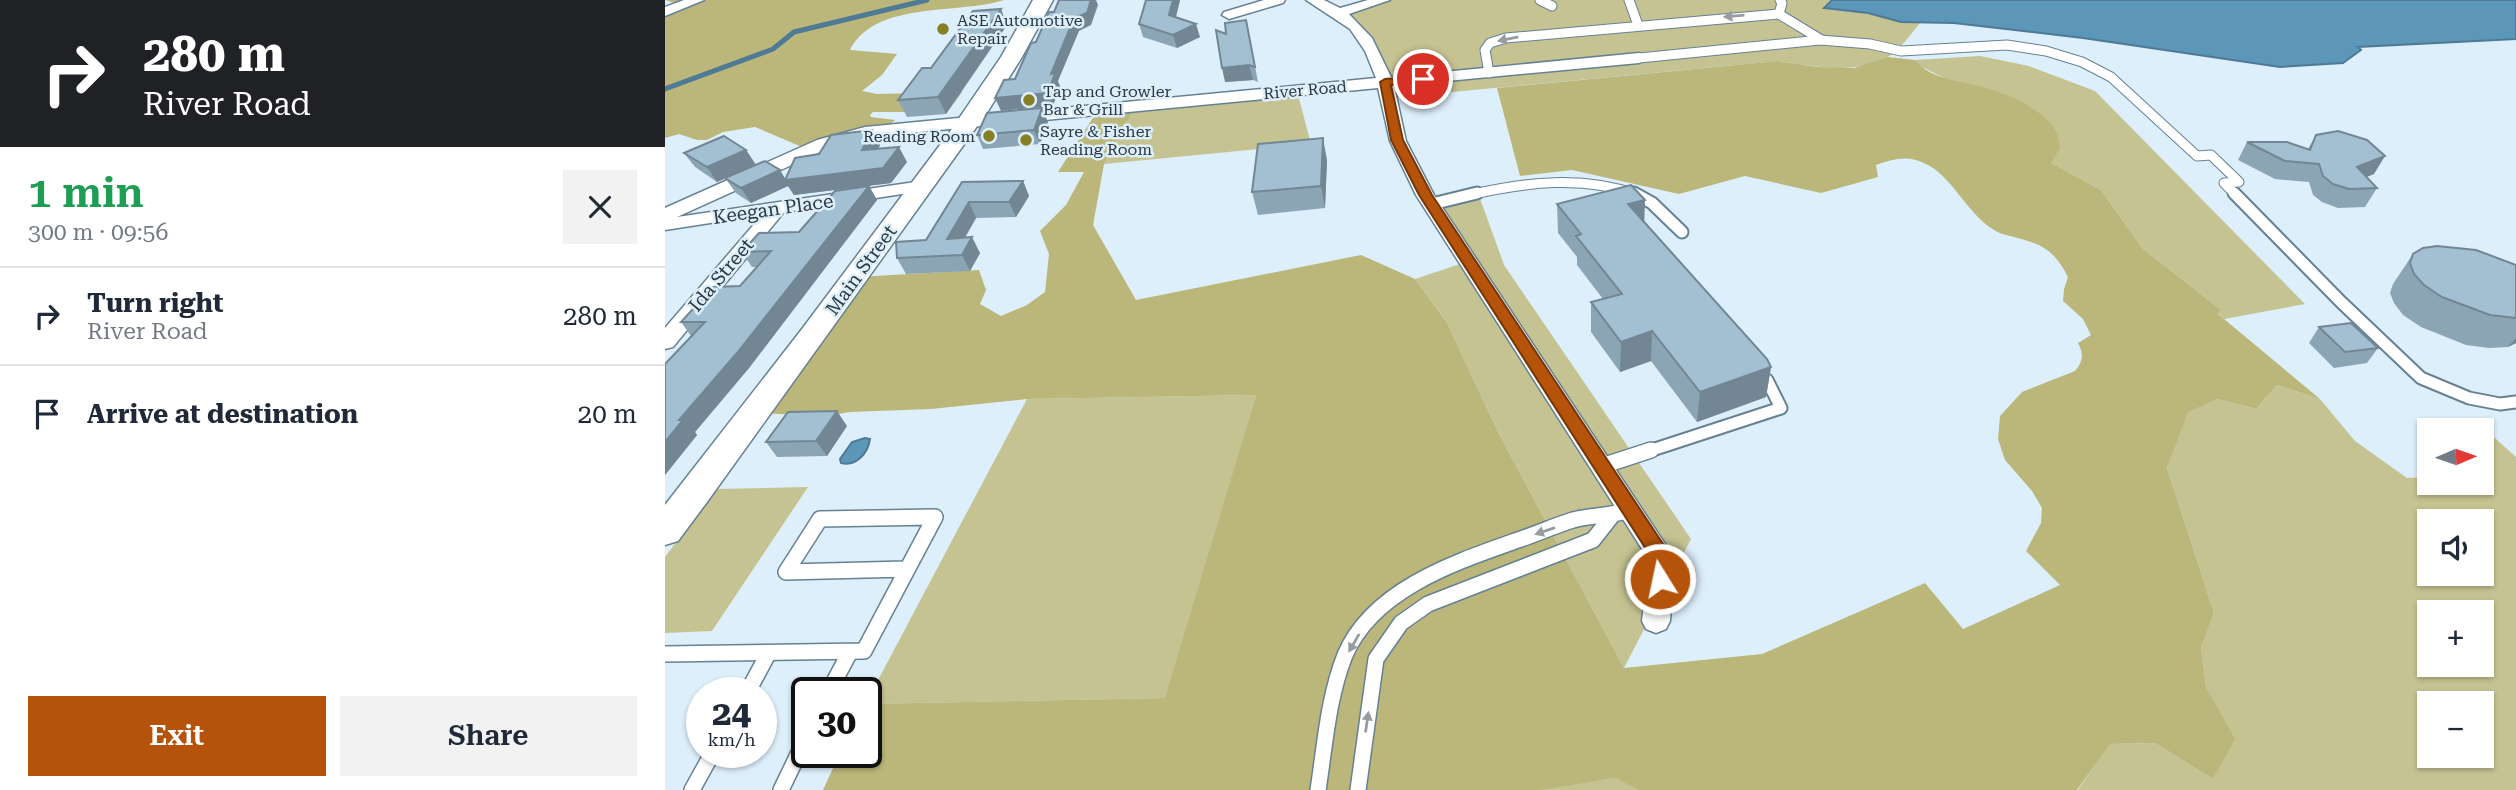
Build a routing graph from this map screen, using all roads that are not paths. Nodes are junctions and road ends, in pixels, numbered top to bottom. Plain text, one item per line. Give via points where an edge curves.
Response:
1 (697, 0) edge
2 (1044, 0) edge
3 (1278, 0) edge
4 (1313, 0) edge
5 (1383, 0) edge
6 (1540, 0) edge
7 (1629, 0) edge
8 (1780, 0) edge
9 (665, 2) edge
10 (681, 6) junction
11 (1552, 6) dead end
12 (665, 12) edge
13 (1338, 13) junction
14 (1229, 15) dead end
15 (1779, 15) junction
16 (1638, 25) junction
17 (1820, 40) junction
18 (1639, 58) joint
19 (1489, 73) junction
20 (1385, 82) junction
21 (970, 122) junction
22 (922, 186) junction
23 (1432, 204) junction
24 (777, 209) junction
25 (665, 215) edge
26 (665, 224) edge
27 (1682, 232) dead end
28 (665, 342) edge
29 (1767, 380) edge
30 (2516, 402) edge
31 (1602, 466) junction
32 (1621, 513) junction
33 (665, 531) edge
34 (906, 569) junction
35 (1387, 604) junction
36 (1656, 621) dead end
37 (1401, 623) junction
38 (850, 652) junction
39 (665, 654) edge
40 (768, 654) junction
41 (756, 677) edge
42 (837, 677) edge
43 (704, 768) edge
44 (792, 768) edge
45 (692, 790) edge
46 (781, 790) edge
47 (1318, 790) edge
48 (1358, 790) edge

1 - 10 street
2 - 21 main road, Main Street
3 - 14 street
4 - 13 street
5 - 13 street
6 - 11 lane
7 - 16 lane
8 - 15 lane
9 - 10 street
10 - 12 street
13 - 20 street via 1369,41
15 -> 16 lane
15 - 17 lane
16 -> 19 lane via 1506,37 1485,50
17 - 18 lane
17 - 30 lane via 1901,51 2007,46 2083,62 2111,77 2197,156 2211,155 2239,182 2224,183 2421,378 2469,398
18 - 19 street, River Road
19 - 20 street, River Road
20 - 21 street, River Road
20 - 23 street via 1397,140
21 - 22 main road, Main Street
21 - 25 street, River Road via 865,132 823,144
22 - 24 street, Keegan Place
22 - 33 main road, Main Street
23 - 27 lane via 1542,182 1601,185 1641,196
23 - 31 street
24 - 26 street, Keegan Place
24 - 28 street, Ida Street
29 - 31 lane via 1781,408
31 - 32 street
32 -> 35 lane via 1579,519 1446,566
32 - 36 street via 1662,559
32 - 37 lane via 1593,540 1428,604
34 - 34 lane via 935,517 820,519 786,572
34 - 38 lane via 864,652
35 - 37 lane
35 -> 47 lane via 1353,640 1336,678
48 -> 37 lane via 1376,659
38 - 40 lane
38 - 42 lane
39 - 40 lane
40 - 41 lane
43 - 45 lane
44 - 46 lane

